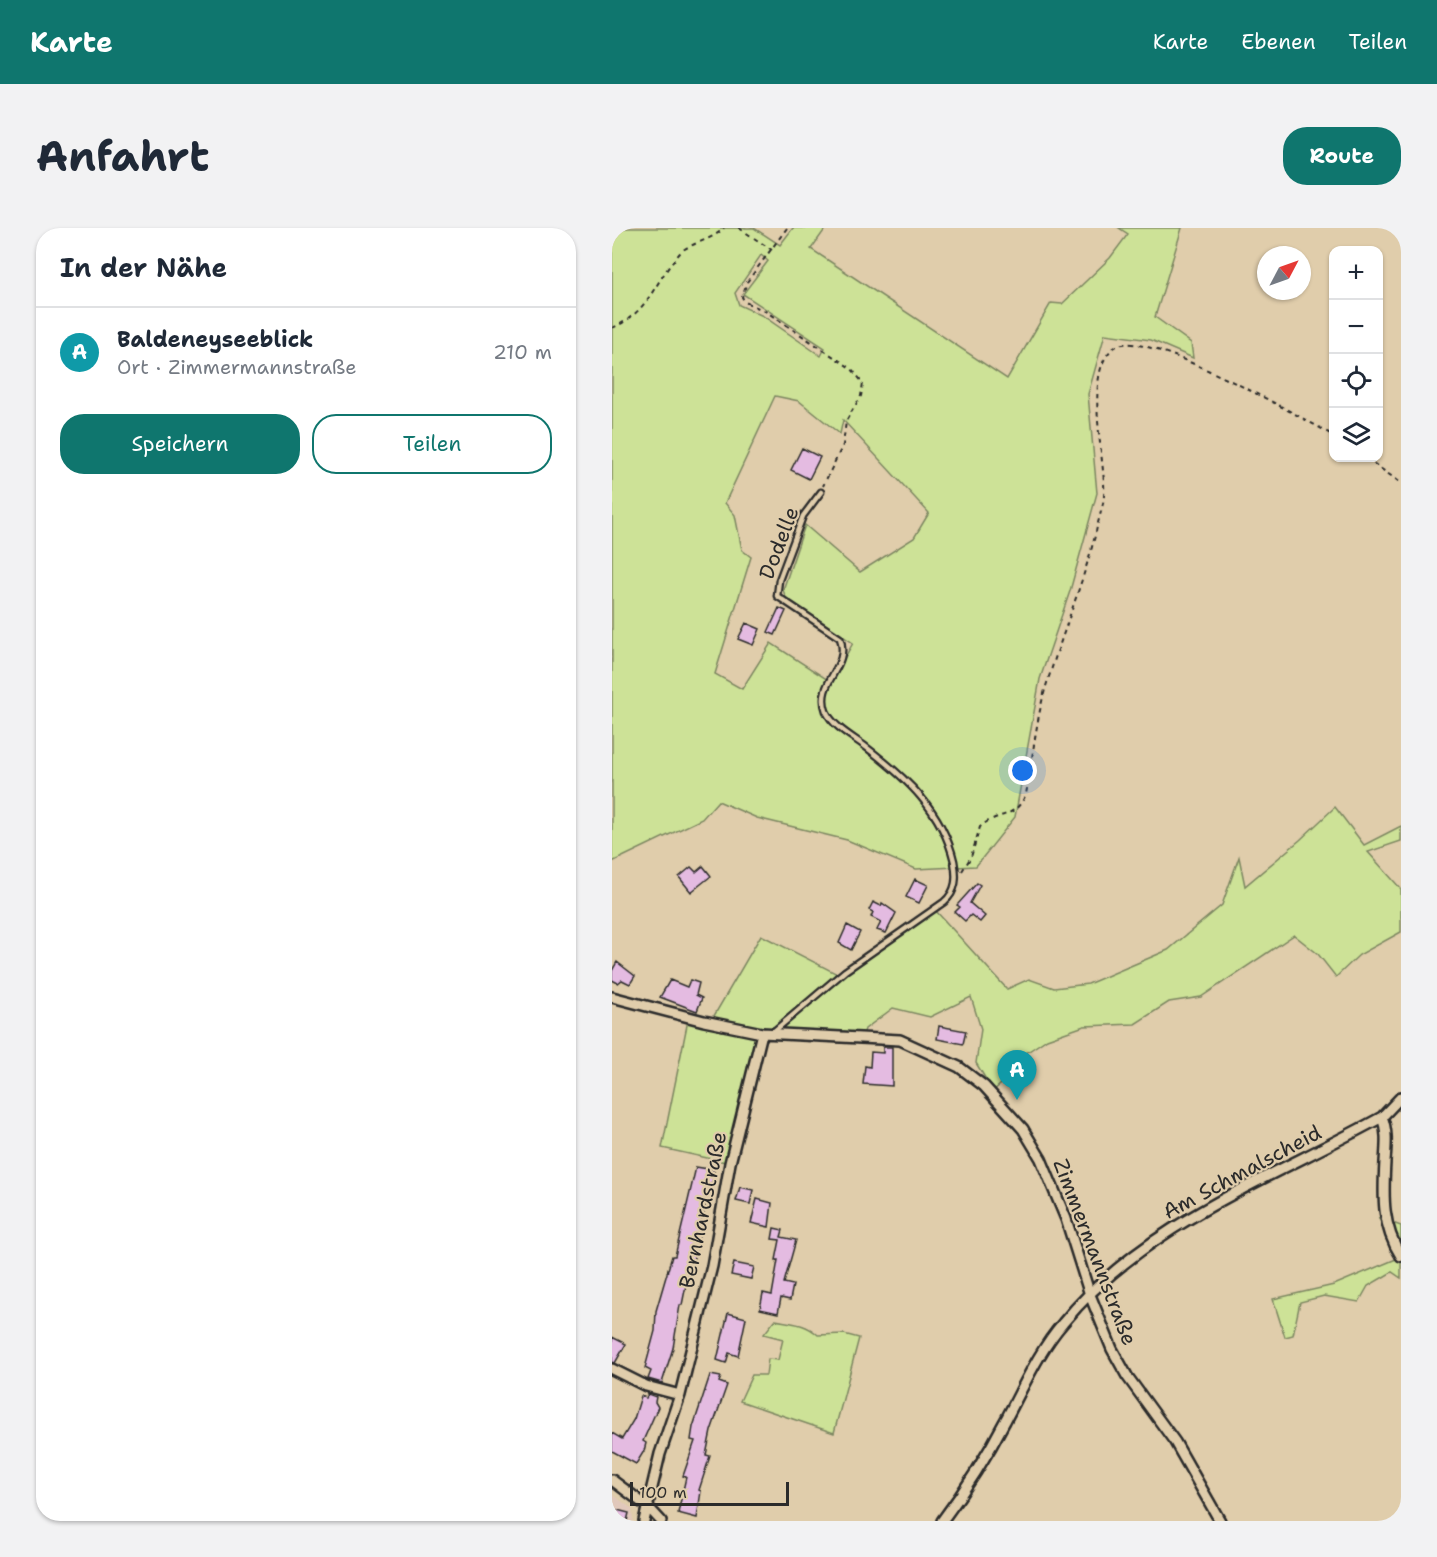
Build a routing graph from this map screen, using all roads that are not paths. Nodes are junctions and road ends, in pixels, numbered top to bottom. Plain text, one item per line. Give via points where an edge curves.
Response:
1 (821, 492) road end
2 (612, 997) edge
3 (773, 1032) junction
4 (762, 1033) junction
5 (1401, 1096) edge
6 (1382, 1117) junction
7 (1401, 1257) edge
8 (1090, 1295) junction
9 (612, 1370) edge
10 (680, 1395) junction
11 (612, 1480) edge
12 (648, 1507) junction
13 (644, 1521) edge
14 (661, 1521) edge
15 (942, 1521) edge
16 (1220, 1521) edge

1 - 3 lane, Dodelle via 803,516 779,580 777,596 840,638 844,650 827,684 826,710 834,723 887,763 928,804 952,853 956,881 953,894 944,902 845,971
2 - 4 street, Zimmermannstraße
3 - 4 street, Zimmermannstraße
3 - 8 street, Zimmermannstraße via 900,1040 958,1067 984,1086 1018,1123 1041,1159
4 - 10 street, Bernhardstraße
5 - 6 street, Am Schmalscheid
6 - 7 street via 1387,1133 1384,1215
6 - 8 street, Am Schmalscheid via 1178,1223
8 - 15 street, Am Schmalscheid via 1049,1341 989,1452
8 - 16 street, Zimmermannstraße via 1122,1367 1175,1442
9 - 10 street via 646,1386
10 - 12 street, Bernhardstraße via 660,1454
11 - 12 street
12 - 13 street, Bernhardstraße
12 - 14 street

